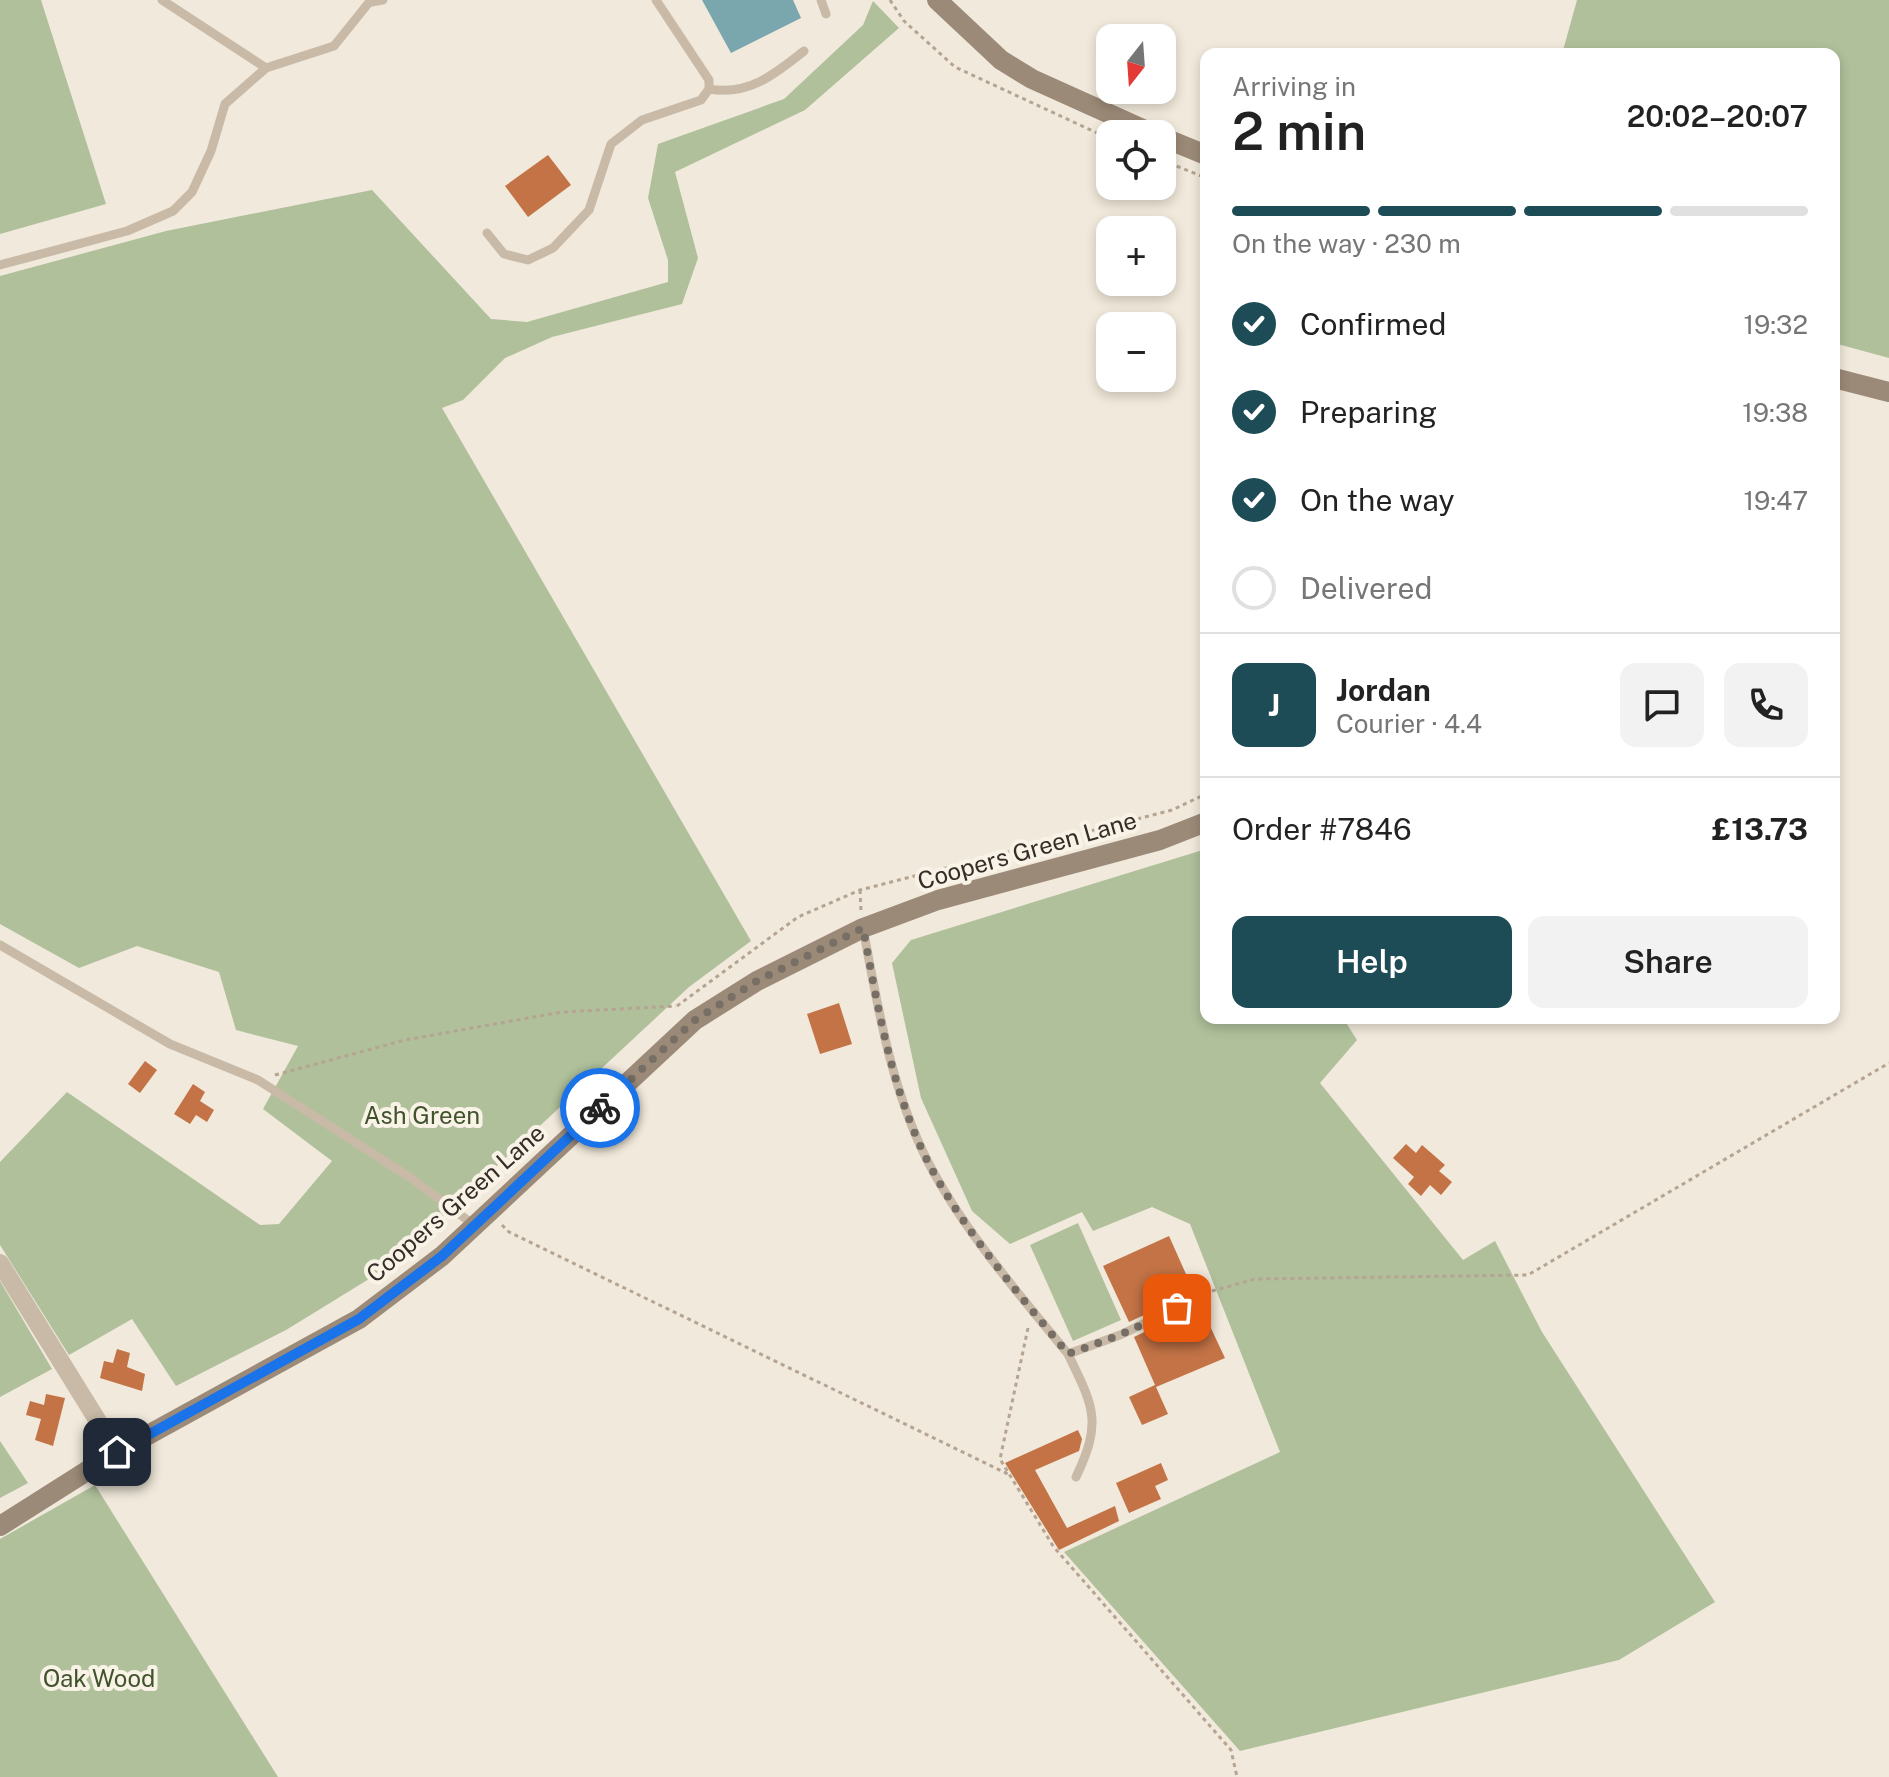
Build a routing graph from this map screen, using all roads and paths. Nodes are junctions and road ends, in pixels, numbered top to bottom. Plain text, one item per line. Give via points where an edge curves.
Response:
1 (162, 0) edge
2 (383, 0) edge
3 (656, 0) edge
4 (821, 0) edge
5 (890, 0) edge
6 (937, 0) edge
7 (371, 1) edge
8 (826, 14) dead end
9 (804, 51) dead end
10 (266, 68) junction
11 (709, 89) junction
12 (1124, 120) edge
13 (1096, 132) edge
14 (1176, 143) edge
15 (1200, 153) edge
16 (1176, 166) edge
17 (1200, 176) edge
18 (487, 233) dead end
19 (0, 265) edge
20 (1840, 380) edge
21 (1889, 392) edge
22 (1200, 797) edge
23 (1200, 824) edge
24 (863, 928) junction
25 (0, 945) edge
26 (677, 1006) junction
27 (695, 1020) junction
28 (1889, 1063) edge
29 (258, 1080) junction
30 (482, 1219) junction
31 (0, 1263) edge
32 (1200, 1297) joint
33 (1035, 1314) junction
34 (1068, 1354) junction
35 (117, 1452) junction
36 (1008, 1474) junction
37 (1076, 1477) dead end
38 (0, 1526) edge
39 (1237, 1777) edge

1 - 10 lane
2 - 7 lane
3 - 11 lane via 709,80
4 - 8 lane
5 - 13 path via 904,21 955,67
6 - 12 street via 989,50 1022,73
7 - 10 lane via 334,46
9 - 11 lane via 771,77 729,93
10 - 19 lane via 225,104 192,192 173,211 127,231
11 - 18 lane via 701,100 642,120 611,144 589,210 553,248 528,260 504,254
14 - 15 street
16 - 17 path
20 - 21 street
22 - 26 path via 1172,810 860,890 798,917
23 - 24 street, Coopers Green Lane via 938,900
24 - 27 street, Coopers Green Lane via 757,981
24 - 33 lane via 886,1050 929,1163
25 - 29 lane via 170,1044
26 - 27 path
26 - 29 path via 562,1012 405,1040
27 - 30 street, Coopers Green Lane
28 - 32 path via 1528,1275 1255,1279
29 - 30 lane
30 - 35 street, Coopers Green Lane via 359,1319
30 - 36 path
31 - 35 street
32 - 34 lane
33 - 34 lane
33 - 36 path via 1027,1330 1000,1459
34 - 37 lane via 1091,1403 1091,1445
35 - 38 street, Coopers Green Lane
36 - 39 path via 1071,1569 1231,1750

